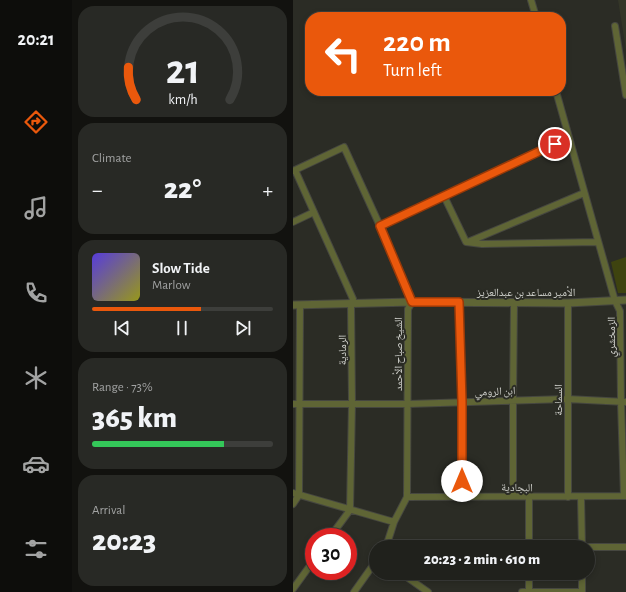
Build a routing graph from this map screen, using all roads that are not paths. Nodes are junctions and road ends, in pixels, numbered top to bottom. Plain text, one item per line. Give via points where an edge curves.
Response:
1 (531, 0) edge
2 (535, 12) edge
3 (615, 26) dead end
4 (626, 95) edge
5 (557, 96) edge
6 (568, 137) junction
7 (294, 170) edge
8 (584, 193) junction
9 (444, 196) junction
10 (314, 212) junction
11 (293, 222) edge
12 (380, 226) junction
13 (466, 242) junction
14 (598, 242) junction
15 (626, 300) edge
16 (615, 301) junction
17 (412, 302) junction
18 (459, 302) junction
19 (515, 303) junction
20 (568, 303) junction
21 (351, 304) junction
22 (296, 305) edge
23 (626, 306) edge
24 (567, 399) junction
25 (513, 400) junction
26 (462, 402) junction
27 (623, 402) edge
28 (352, 403) junction
29 (296, 404) edge
30 (408, 404) junction
31 (296, 494) edge
32 (513, 496) junction
33 (625, 496) edge
34 (407, 497) junction
35 (462, 497) junction
36 (568, 497) junction
37 (581, 497) junction
38 (529, 498) junction
39 (293, 504) edge
40 (350, 510) junction
41 (394, 522) junction
42 (337, 528) edge
43 (388, 540) edge
44 (529, 540) edge
45 (582, 540) edge
46 (595, 547) edge
47 (626, 548) edge
48 (369, 571) edge
49 (305, 572) edge
50 (410, 580) edge
51 (529, 580) edge
52 (582, 580) edge
53 (293, 589) edge
54 (425, 591) edge
55 (354, 592) edge
56 (432, 592) edge
57 (521, 592) edge
58 (529, 592) edge
59 (582, 592) edge

1 - 2 street
3 - 4 street
5 - 6 street, الزمخشري
6 - 8 street, الزمخشري
6 - 9 street
7 - 10 street, الرمادية
7 - 12 street, الشيخ صباح الأحمد via 344,148
8 - 13 street
8 - 14 street, الزمخشري
9 - 12 street
9 - 13 street
10 - 11 street
10 - 21 street, الرمادية via 353,299
12 - 17 street, الشيخ صباح الأحمد
13 - 14 street
14 - 16 street, الزمخشري
15 - 16 street, الأمير مساعد بن عبدالعزيز
16 - 20 street, الأمير مساعد بن عبدالعزيز
16 - 23 street
16 - 27 street, الزمخشري via 621,311
17 - 18 street, الأمير مساعد بن عبدالعزيز
17 - 21 street, الأمير مساعد بن عبدالعزيز
17 - 30 street, الشيخ صباح الأحمد via 408,309
18 - 19 street, الأمير مساعد بن عبدالعزيز
18 - 26 street
19 - 20 street, الأمير مساعد بن عبدالعزيز
19 - 25 street
20 - 24 street, السماحة
21 - 22 street, الأمير مساعد بن عبدالعزيز
21 - 28 street, الرمادية
22 - 29 street
24 - 25 street, ابن الرومي
24 - 27 street, ابن الرومي
24 - 36 street, السماحة
25 - 26 street, ابن الرومي
25 - 32 street
26 - 30 street, ابن الرومي
26 - 35 street
27 - 33 street, الزمخشري
28 - 29 street, ابن الرومي
28 - 30 street, ابن الرومي
28 - 40 street, الرمادية
29 - 31 street
30 - 34 street, الشيخ صباح الأحمد
31 - 39 street
31 - 40 street
32 - 35 street, البجادية
32 - 38 street, البجادية
33 - 37 street, البجادية
34 - 35 street, البجادية
34 - 41 street, الشيخ صباح الأحمد
36 - 37 street, البجادية
36 - 38 street, البجادية
37 - 45 street
38 - 44 street
40 - 41 street
40 - 42 street
41 - 43 street, الشيخ صباح الأحمد
46 - 47 street
48 - 55 street
49 - 53 street
50 - 54 street
51 - 58 street
52 - 59 street
54 - 56 street
57 - 58 street
58 - 59 street

